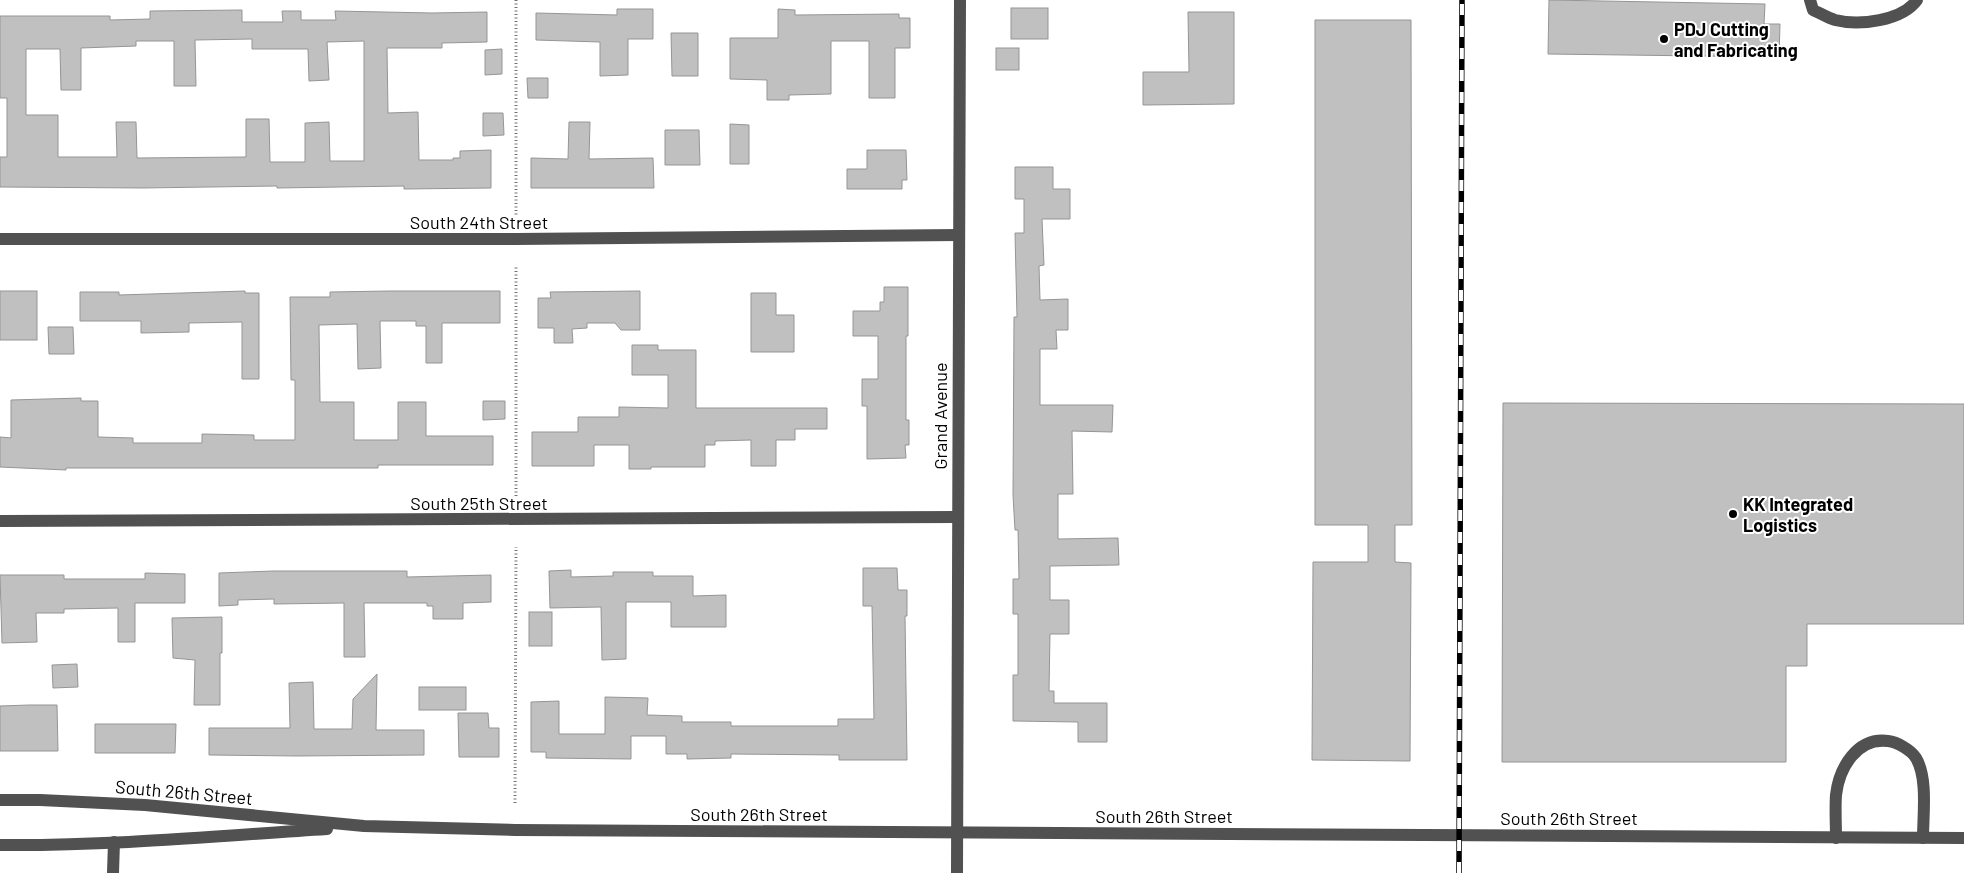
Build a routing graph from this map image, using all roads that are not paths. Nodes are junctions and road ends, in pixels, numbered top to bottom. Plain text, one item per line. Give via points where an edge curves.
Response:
1 (960, 0) edge
2 (1810, 0) edge
3 (1917, 0) edge
4 (958, 235) junction
5 (0, 239) edge
6 (958, 517) junction
7 (0, 521) edge
8 (0, 800) edge
9 (364, 826) junction
10 (958, 833) junction
11 (1836, 838) junction
12 (1923, 838) junction
13 (1964, 838) edge
14 (114, 842) junction
15 (0, 845) edge
16 (113, 873) edge
17 (957, 873) edge

1 - 4 street, Grand Avenue
2 - 3 street via 1814,10 1835,20 1860,23 1889,19
4 - 5 street, South 24th Street
4 - 6 street, Grand Avenue
6 - 7 street, South 25th Street
6 - 10 street, Grand Avenue
8 - 9 street, South 26th Street via 145,805
9 - 10 street, South 26th Street
9 - 14 street, South 26th Street
10 - 11 street, South 26th Street
10 - 17 street, Grand Avenue
11 - 12 street, South 26th Street
11 - 12 street via 1836,794 1842,769 1859,746 1879,740 1896,742 1916,757 1922,777
12 - 13 street, South 26th Street
14 - 15 street, South 26th Street
14 - 16 street

